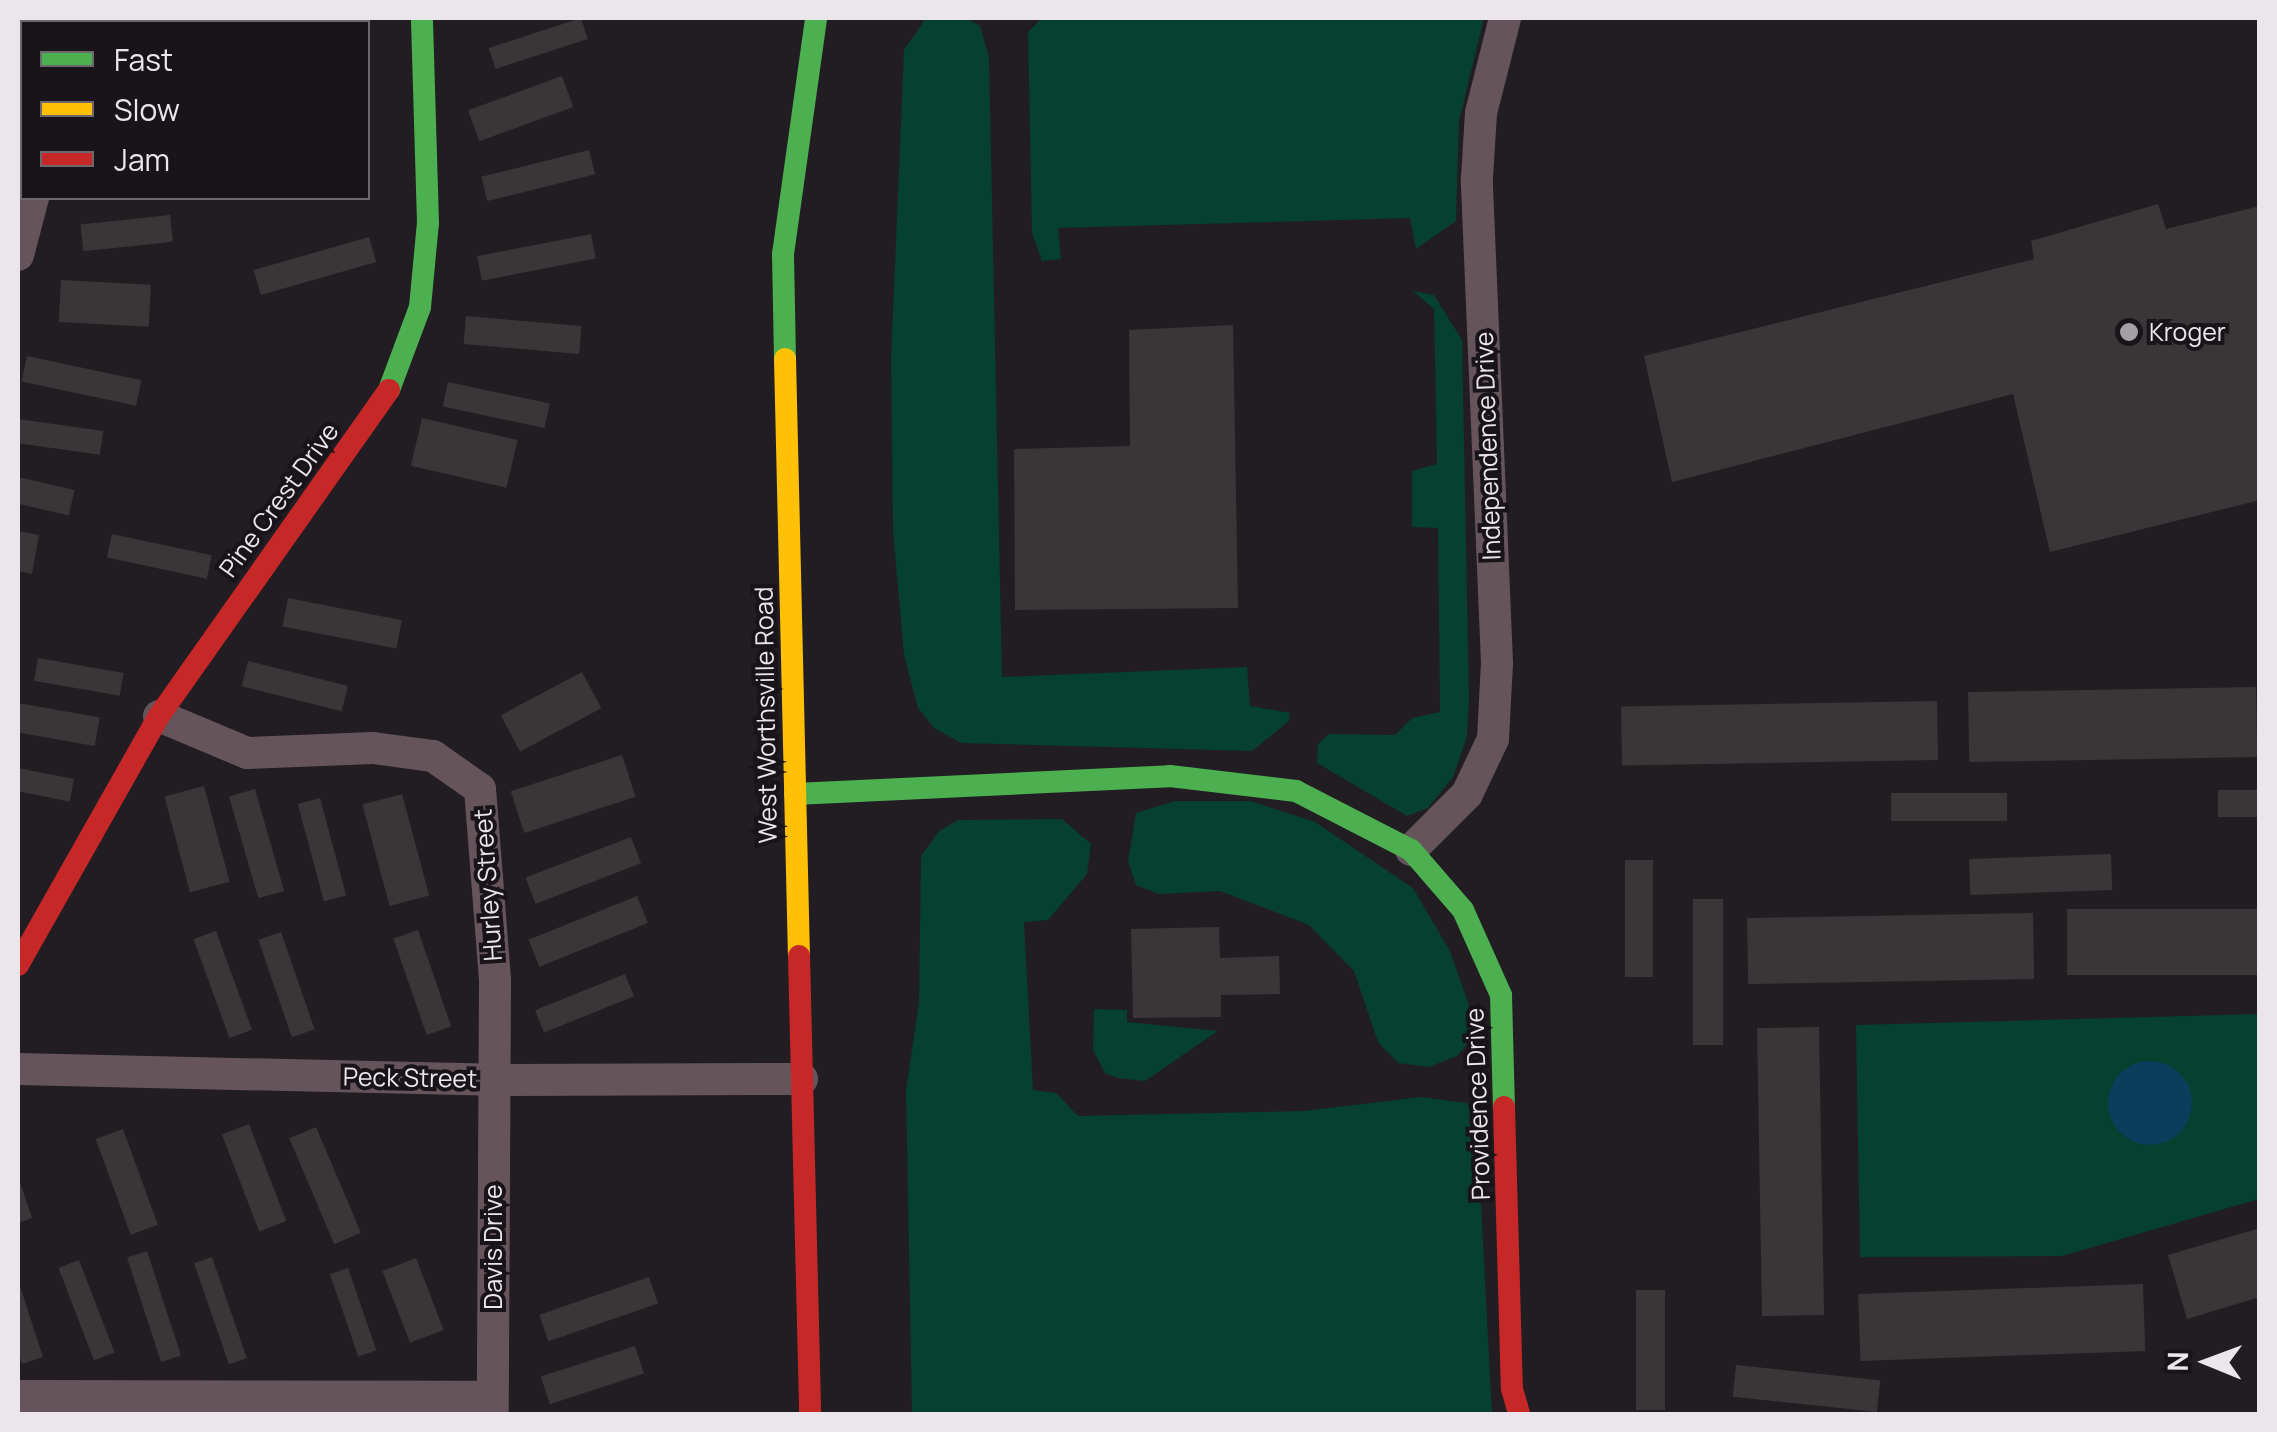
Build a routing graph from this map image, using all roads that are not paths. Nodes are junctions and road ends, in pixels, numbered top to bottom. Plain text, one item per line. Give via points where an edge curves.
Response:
1 (422, 18) edge
2 (816, 18) edge
3 (1505, 18) edge
4 (32, 200) edge
5 (18, 255) edge
6 (158, 716) junction
7 (795, 794) junction
8 (1411, 850) junction
9 (18, 964) edge
10 (18, 1069) edge
11 (802, 1079) junction
12 (495, 1080) junction
13 (18, 1396) edge
14 (493, 1406) edge
15 (810, 1414) edge
16 (1519, 1414) edge

1 - 6 street, Pine Crest Drive via 428,223 420,306 388,392
2 - 7 street, West Worthsville Road via 782,254
3 - 8 street, Independence Drive via 1481,114 1477,178 1497,663 1493,739 1467,794
4 - 5 street
6 - 9 street, Pine Crest Drive
6 - 12 street, Hurley Street via 247,753 373,748 433,756 480,789 489,854
7 - 8 street, Providence Drive via 1170,776 1296,792
7 - 11 street, West Worthsville Road
8 - 16 street, Providence Drive via 1463,910 1501,995 1512,1389
10 - 12 street, Peck Street
11 - 12 street, Peck Street
11 - 15 street, West Worthsville Road
12 - 14 street, Davis Drive
13 - 14 street

